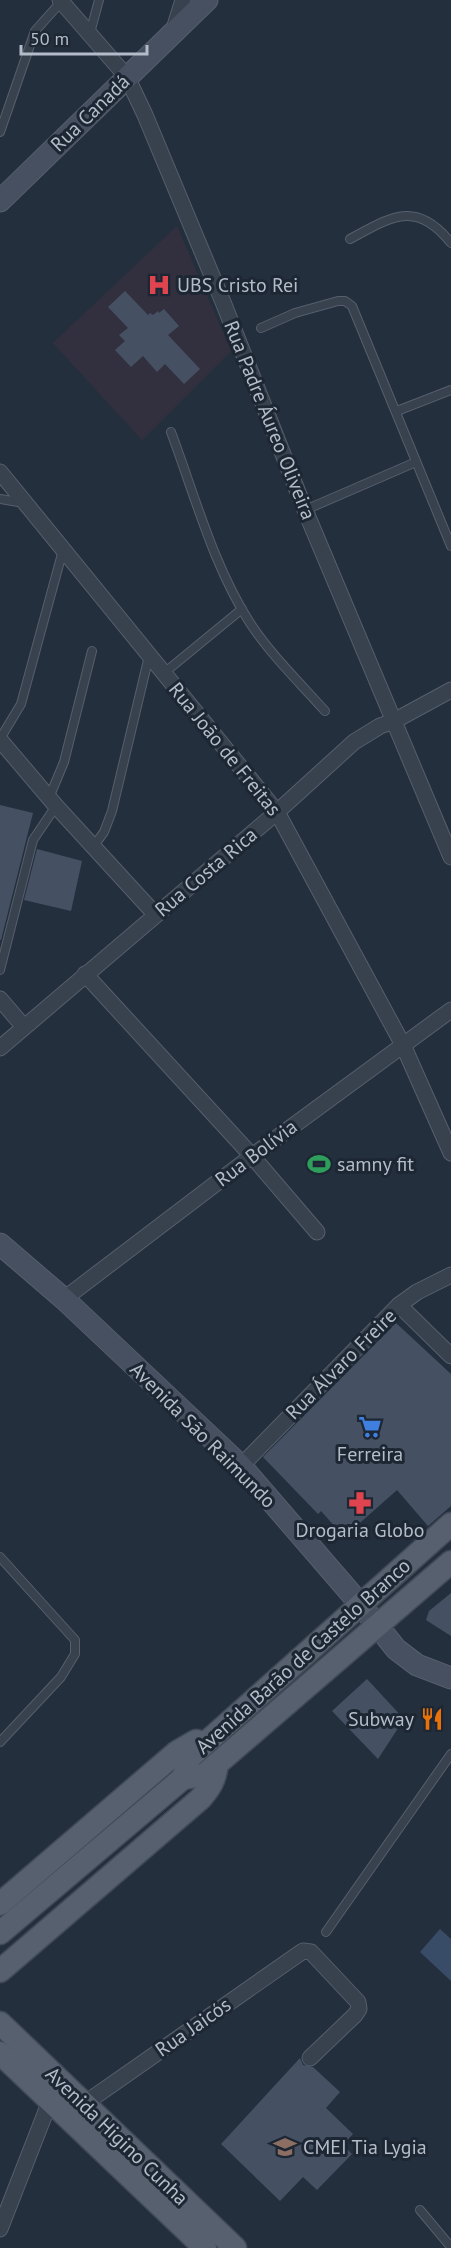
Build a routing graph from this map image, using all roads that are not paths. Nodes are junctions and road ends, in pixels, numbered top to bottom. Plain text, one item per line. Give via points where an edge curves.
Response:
1 (99, 0) edge
2 (183, 0) edge
3 (207, 0) edge
4 (61, 1) edge
5 (174, 29) junction
6 (90, 33) junction
7 (127, 78) junction
8 (0, 132) edge
9 (2, 196) edge
10 (350, 239) dead end
11 (451, 243) edge
12 (261, 328) dead end
13 (451, 390) edge
14 (397, 411) junction
15 (171, 432) dead end
16 (416, 462) junction
17 (0, 472) edge
18 (0, 499) edge
19 (25, 503) junction
20 (305, 510) junction
21 (451, 546) edge
22 (63, 550) junction
23 (242, 609) junction
24 (92, 651) dead end
25 (149, 654) junction
26 (164, 673) junction
27 (451, 690) edge
28 (325, 711) dead end
29 (394, 721) junction
30 (0, 739) edge
31 (53, 802) junction
32 (277, 812) junction
33 (93, 847) junction
34 (451, 857) edge
35 (155, 914) junction
36 (0, 970) edge
37 (85, 974) junction
38 (0, 999) edge
39 (451, 1010) edge
40 (24, 1027) junction
41 (403, 1045) junction
42 (0, 1048) edge
43 (451, 1153) edge
44 (252, 1156) junction
45 (317, 1232) dead end
46 (0, 1244) edge
47 (451, 1275) edge
48 (64, 1299) junction
49 (399, 1305) junction
50 (451, 1356) edge
51 (241, 1466) junction
52 (451, 1524) edge
53 (0, 1557) edge
54 (451, 1562) edge
55 (360, 1604) junction
56 (377, 1626) junction
57 (451, 1678) edge
58 (0, 1742) edge
59 (208, 1742) junction
60 (451, 1754) edge
61 (217, 1764) junction
62 (183, 1778) junction
63 (0, 1904) edge
64 (326, 1932) dead end
65 (0, 1933) edge
66 (0, 1971) edge
67 (2, 2022) edge
68 (1, 2055) edge
69 (310, 2058) dead end
70 (50, 2101) junction
71 (84, 2104) junction
72 (420, 2210) dead end
73 (0, 2229) edge
74 (451, 2247) edge
75 (205, 2248) edge
76 (235, 2248) edge

1 - 6 lane
2 - 5 street
3 - 5 street, Rua Canadá
4 - 6 street, Rua Padre Áureo Oliveira
4 - 8 lane via 34,31
5 - 7 street, Rua Canadá
6 - 7 street, Rua Padre Áureo Oliveira
7 - 9 street, Rua Canadá
7 - 20 street, Rua Padre Áureo Oliveira via 191,224
10 - 11 lane via 388,218 412,215 430,222
12 - 14 lane via 310,308 338,301 350,303
13 - 14 lane
14 - 16 lane
15 - 23 lane via 220,568
16 - 20 lane
16 - 21 lane
17 - 19 street, Rua João de Freitas
18 - 19 lane
19 - 22 street, Rua João de Freitas
20 - 29 street, Rua Padre Áureo Oliveira
22 - 25 street, Rua João de Freitas
22 - 30 lane via 21,704
23 - 26 lane
23 - 28 lane via 260,637
24 - 31 lane
25 - 26 street, Rua João de Freitas
25 - 33 lane via 112,811
26 - 32 street, Rua João de Freitas
27 - 29 street, Rua Costa Rica
29 - 32 street, Rua Costa Rica via 354,742
29 - 34 street, Rua Padre Áureo Oliveira
30 - 31 street
31 - 33 street
31 - 36 lane via 33,840
32 - 35 street, Rua Costa Rica
32 - 41 street, Rua João de Freitas
33 - 35 street
35 - 37 street, Rua Costa Rica
37 - 40 street, Rua Costa Rica
37 - 44 street
38 - 40 street
39 - 41 street, Rua Bolívia
40 - 42 street, Rua Costa Rica
41 - 43 street, Rua João de Freitas
41 - 44 street, Rua Bolívia
44 - 45 street
44 - 48 street, Rua Bolívia
46 - 48 street, Avenida São Raimundo
47 - 49 street, Rua Álvaro Freire
48 - 51 street, Avenida São Raimundo
49 - 50 street
49 - 51 street, Rua Álvaro Freire
51 - 55 street, Avenida São Raimundo
52 - 55 main road, Avenida Barão de Castelo Branco
53 - 58 lane via 75,1640 75,1654 60,1677
54 - 56 main road, Avenida Barão de Castelo Branco
55 - 56 street, Avenida São Raimundo
55 - 59 main road, Avenida Barão de Castelo Branco
56 - 57 street, Avenida São Raimundo via 396,1649 417,1665
56 - 61 main road, Avenida Barão de Castelo Branco
59 - 62 main road, Avenida Barão de Castelo Branco via 189,1758
59 - 63 main road via 196,1741 177,1752
60 - 64 lane
61 - 62 main road, Avenida Barão de Castelo Branco via 204,1775
61 - 66 main road via 215,1778 200,1799
62 - 65 main road
67 - 71 main road, Avenida Higino Cunha
68 - 70 main road, Avenida Higino Cunha
69 - 71 street, Rua Jaicós via 355,2015 358,2001 311,1952 303,1951
70 - 73 street
70 - 75 main road, Avenida Higino Cunha
71 - 76 main road, Avenida Higino Cunha
72 - 74 lane

